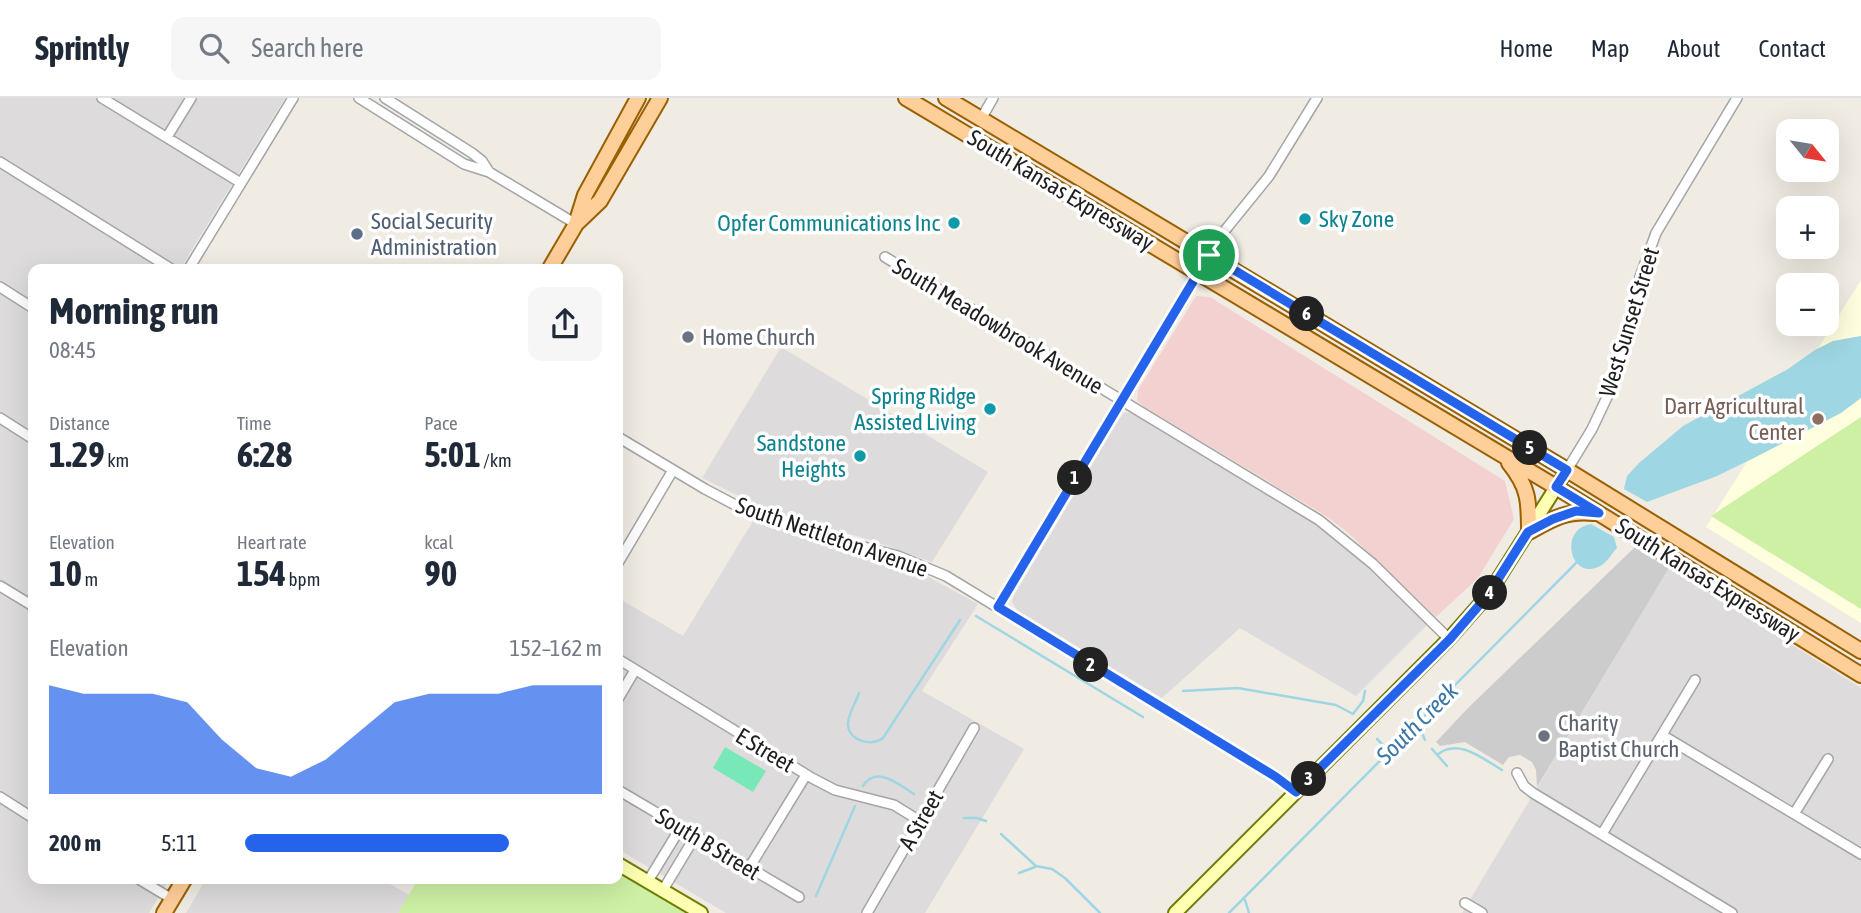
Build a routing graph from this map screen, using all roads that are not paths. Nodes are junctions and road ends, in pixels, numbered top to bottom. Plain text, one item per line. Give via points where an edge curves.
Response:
1 (102, 98) edge
2 (191, 98) edge
3 (293, 98) edge
4 (359, 98) edge
5 (384, 98) edge
6 (638, 98) edge
7 (660, 98) edge
8 (906, 98) edge
9 (946, 98) edge
10 (993, 98) edge
11 (1317, 98) edge
12 (1737, 98) edge
13 (981, 119) junction
14 (167, 137) junction
15 (0, 162) edge
16 (489, 172) junction
17 (241, 183) junction
18 (576, 225) junction
19 (1209, 255) junction
20 (886, 257) dead end
21 (163, 264) edge
22 (192, 264) edge
23 (553, 264) edge
24 (1199, 272) junction
25 (0, 287) edge
26 (28, 304) edge
27 (1122, 400) junction
28 (0, 418) edge
29 (28, 436) edge
30 (623, 440) edge
31 (1504, 456) junction
32 (673, 470) junction
33 (1567, 470) junction
34 (1556, 487) junction
35 (1599, 513) junction
36 (1528, 532) junction
37 (623, 555) edge
38 (0, 586) edge
39 (28, 603) edge
40 (998, 607) junction
41 (1450, 639) junction
42 (1861, 652) edge
43 (623, 662) edge
44 (635, 670) junction
45 (1861, 675) edge
46 (1695, 680) dead end
47 (623, 690) edge
48 (974, 728) dead end
49 (1662, 735) junction
50 (1828, 759) dead end
51 (1517, 773) dead end
52 (806, 775) junction
53 (1296, 792) junction
54 (623, 793) edge
55 (0, 797) edge
56 (1794, 814) junction
57 (28, 815) edge
58 (920, 821) junction
59 (681, 827) junction
60 (1602, 834) junction
61 (695, 835) junction
62 (1861, 853) edge
63 (623, 866) edge
64 (749, 868) junction
65 (648, 881) junction
66 (147, 884) edge
67 (181, 884) edge
68 (663, 890) junction
69 (799, 897) dead end
70 (172, 899) junction
71 (1465, 903) dead end
72 (164, 913) edge
73 (701, 913) edge
74 (867, 913) edge
75 (1175, 913) edge
76 (1482, 913) edge
77 (1732, 913) edge

1 - 14 street
2 - 14 street
3 - 17 street
4 - 16 street via 464,164
5 - 16 street via 472,153
6 - 18 main road via 585,195
7 - 18 main road via 600,201
8 - 24 main road, South Kansas Expressway
9 - 13 main road, South Kansas Expressway
10 - 13 street
11 - 19 street via 1279,162
12 - 33 street, West Sunset Street via 1651,245 1616,376
13 - 19 main road, South Kansas Expressway
14 - 17 street
15 - 21 street
16 - 18 street
17 - 22 street
18 - 23 main road
19 - 24 street
19 - 33 main road, South Kansas Expressway
20 - 27 street, South Meadowbrook Avenue
24 - 27 street
24 - 31 main road, South Kansas Expressway
25 - 26 street
27 - 40 street
27 - 41 street, South Meadowbrook Avenue via 1332,529
28 - 29 street
30 - 32 street, South Nettleton Avenue
31 - 34 main road, South Kansas Expressway
31 - 36 main road via 1528,495
32 - 37 street
32 - 40 street, South Nettleton Avenue via 761,516 920,564
33 - 34 main road, West Sunset Street
33 - 42 main road, South Kansas Expressway
34 - 35 main road, South Kansas Expressway
34 - 36 main road, West Sunset Street
35 - 36 main road via 1576,511
35 - 45 main road, South Kansas Expressway
36 - 41 main road, West Sunset Street via 1488,595
38 - 39 street
40 - 53 street, South Nettleton Avenue
41 - 53 main road, West Sunset Street
43 - 44 street, E Street
44 - 47 street
44 - 52 street, E Street
46 - 49 street
48 - 58 street, A Street
49 - 56 street
49 - 60 street
50 - 56 street
51 - 60 street via 1533,793
52 - 58 street, E Street via 835,790 894,805
52 - 64 street
53 - 75 main road, West Sunset Street
54 - 59 street, South B Street
55 - 57 street
56 - 62 street
58 - 74 street, A Street
59 - 61 street, South B Street
59 - 65 street
60 - 77 street
61 - 64 street, South B Street
61 - 68 street
63 - 65 main road
64 - 69 street, South B Street
65 - 68 main road
66 - 70 street
67 - 70 main road
68 - 73 main road
70 - 72 main road
71 - 76 street

